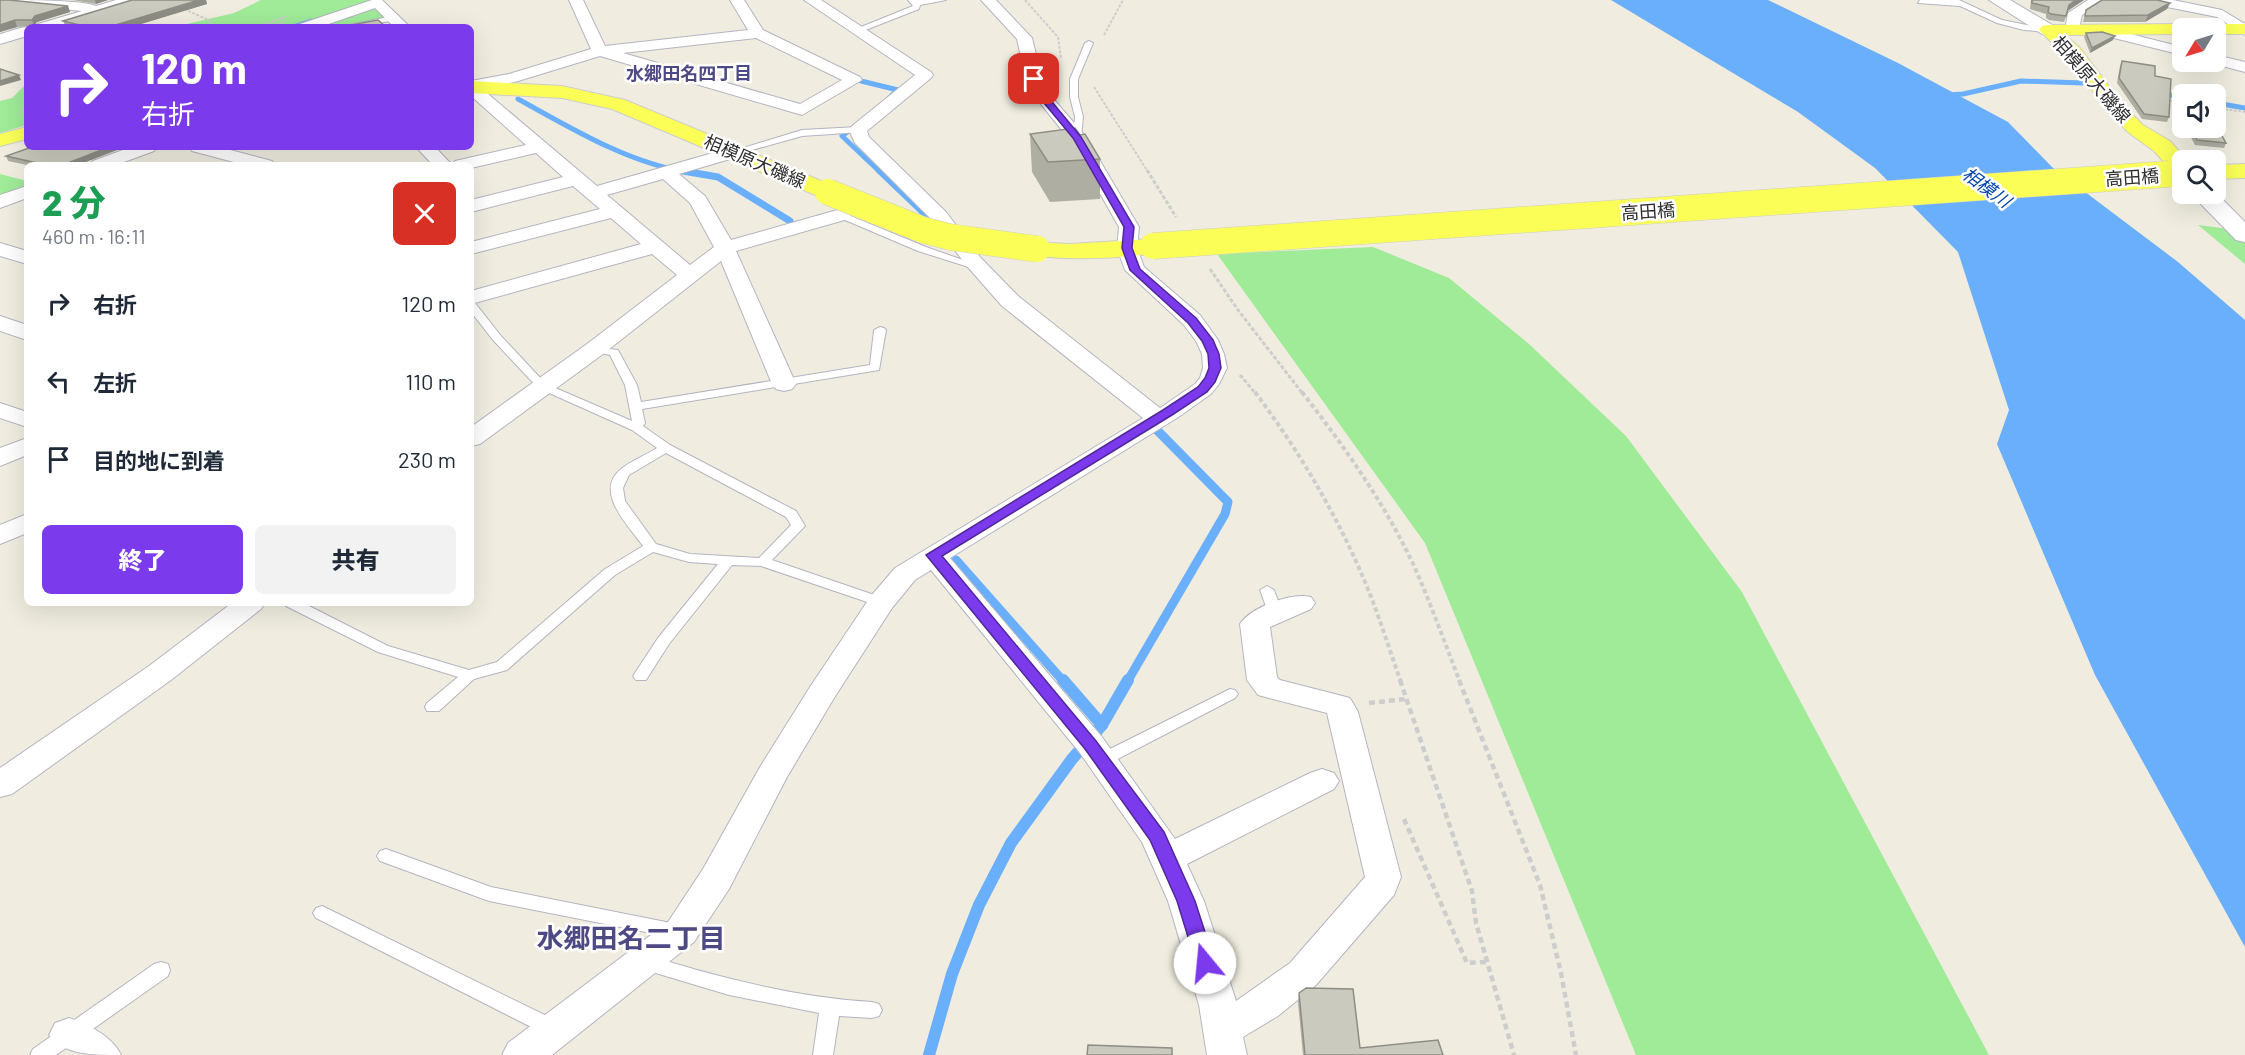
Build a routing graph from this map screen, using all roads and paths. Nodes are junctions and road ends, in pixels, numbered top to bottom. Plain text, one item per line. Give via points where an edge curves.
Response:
1 (12, 0) edge
2 (131, 0) edge
3 (576, 0) edge
4 (738, 0) edge
5 (811, 0) edge
6 (942, 0) edge
7 (988, 0) edge
8 (1025, 0) edge
9 (1123, 0) edge
10 (1998, 0) edge
11 (2099, 0) edge
12 (2152, 0) edge
13 (382, 2) edge
14 (914, 2) edge
15 (1920, 2) dead end
16 (1957, 2) edge
17 (100, 8) junction
18 (182, 8) edge
19 (398, 22) edge
20 (52, 24) edge
21 (211, 24) edge
22 (314, 24) edge
23 (376, 24) edge
24 (2075, 29) junction
25 (2095, 29) junction
26 (2172, 29) edge
27 (2226, 29) edge
28 (2048, 30) junction
29 (2243, 30) edge
30 (855, 31) junction
31 (24, 33) edge
32 (758, 33) junction
33 (1103, 36) dead end
34 (0, 39) edge
35 (1089, 43) dead end
36 (2172, 48) edge
37 (600, 51) junction
38 (2226, 63) edge
39 (2245, 68) edge
40 (1074, 79) junction
41 (474, 86) edge
42 (474, 87) edge
43 (474, 90) edge
44 (2164, 99) edge
45 (2172, 100) edge
46 (2226, 109) edge
47 (2245, 112) edge
48 (850, 130) junction
49 (1077, 137) junction
50 (539, 147) junction
51 (140, 150) edge
52 (210, 150) edge
53 (250, 150) edge
54 (428, 150) edge
55 (734, 152) junction
56 (229, 155) junction
57 (107, 162) edge
58 (211, 162) edge
59 (255, 162) edge
60 (440, 162) edge
61 (474, 162) edge
62 (2172, 162) edge
63 (665, 171) junction
64 (2245, 171) edge
65 (2172, 172) edge
66 (2226, 172) edge
67 (577, 179) junction
68 (24, 193) edge
69 (593, 193) junction
70 (0, 202) edge
71 (2213, 204) edge
72 (474, 205) edge
73 (614, 211) junction
74 (841, 215) joint
75 (1178, 219) dead end
76 (2245, 235) edge
77 (474, 247) edge
78 (654, 247) junction
79 (725, 248) junction
80 (1127, 248) junction
81 (0, 249) edge
82 (24, 257) edge
83 (1207, 265) dead end
84 (978, 267) junction
85 (690, 276) junction
86 (474, 297) edge
87 (474, 309) edge
88 (0, 323) edge
89 (880, 330) dead end
90 (24, 332) edge
91 (595, 349) junction
92 (1242, 376) dead end
93 (784, 384) junction
94 (542, 386) junction
95 (635, 407) junction
96 (0, 410) edge
97 (24, 419) edge
98 (1149, 424) junction
99 (636, 427) junction
100 (474, 437) edge
101 (24, 446) edge
102 (666, 448) junction
103 (0, 458) edge
104 (24, 524) edge
105 (0, 536) edge
106 (651, 547) junction
107 (933, 555) junction
108 (728, 561) junction
109 (763, 562) junction
110 (881, 602) junction
111 (1281, 602) dead end
112 (247, 606) edge
113 (297, 606) edge
114 (469, 675) junction
115 (641, 676) dead end
116 (1230, 694) dead end
117 (433, 707) dead end
118 (1089, 744) junction
119 (1322, 781) dead end
120 (0, 784) edge
121 (1401, 813) dead end
122 (386, 856) dead end
123 (1167, 858) junction
124 (322, 913) dead end
125 (681, 932) junction
126 (643, 962) junction
127 (1486, 962) junction
128 (161, 970) dead end
129 (830, 1008) junction
130 (872, 1010) dead end
131 (554, 1029) junction
132 (1225, 1042) edge
133 (70, 1048) edge
134 (522, 1055) edge
135 (823, 1055) edge
136 (1514, 1055) edge
137 (1575, 1055) edge

1 - 17 street
2 - 17 street
3 - 37 street
4 - 32 street
5 - 30 street
6 - 14 lane
7 - 49 street via 1024,38 1034,79 1044,98
8 - 40 path via 1058,37 1067,75
9 - 33 path
10 - 28 main road
11 - 24 street via 2075,13
12 - 29 street via 2222,14
13 - 19 street
13 - 22 street
14 - 30 lane via 916,7
15 - 16 lane
16 - 28 lane via 2006,23
17 - 20 street
18 - 21 path
19 - 23 lane
24 - 25 main road, 相模原大磯線
24 - 28 main road, 相模原大磯線
25 - 26 main road, 相模原大磯線
25 - 36 street
27 - 29 main road
28 - 62 main road, 相模原大磯線 via 2073,52 2117,110 2162,146
30 - 48 street via 925,75
31 - 34 street
32 - 37 street
32 - 37 street via 854,80 802,110
35 - 40 lane
37 - 41 street
38 - 39 street
40 - 49 lane via 1079,117
40 - 75 path via 1087,79 1097,92
42 - 55 main road, 相模原大磯線 via 597,98 634,109
43 - 50 street
44 - 45 path
46 - 47 path
48 - 55 lane via 802,133
48 - 84 street via 939,216
49 - 80 street via 1129,227
50 - 61 street
50 - 67 street
51 - 57 street
52 - 56 street
53 - 56 street
54 - 60 street
55 - 63 street
55 - 80 main road, 相模原大磯線, bridge via 923,230 1037,249
56 - 58 street
56 - 59 street
63 - 69 street
63 - 79 street via 698,200
64 - 66 main road
65 - 80 main road, 高田橋, bridge
67 - 69 street
67 - 72 street
68 - 70 street
69 - 73 street
71 - 76 main road
73 - 77 street
73 - 78 street
74 - 79 street
74 - 84 lane via 922,249
78 - 85 street
78 - 86 street
79 - 85 street
79 - 93 street
80 - 98 street via 1135,270 1192,320 1214,354 1215,368 1203,389
81 - 82 street
83 - 137 path via 1229,300 1352,458 1394,526 1418,575 1540,885
84 - 98 street via 1010,301
85 - 91 street
87 - 94 lane
88 - 90 street
89 - 93 lane via 875,368
91 - 94 street
91 - 95 lane via 614,352 631,385
92 - 127 path via 1306,466 1366,584 1472,891
93 - 95 lane
94 - 99 lane
94 - 100 street
95 - 99 lane via 639,423
96 - 97 street
98 - 107 street
99 - 102 lane
101 - 103 street
102 - 106 lane via 624,473 616,488 618,501
102 - 109 lane via 790,514 798,526
104 - 105 street
106 - 108 lane via 689,558
106 - 114 lane via 610,572 502,666
107 - 110 street via 905,574
107 - 118 street
108 - 109 lane
108 - 115 lane via 663,641
109 - 110 lane
110 - 125 street via 772,775 716,879
111 - 132 street via 1255,624 1262,680 1269,688 1339,706 1383,877 1381,885 1303,974 1264,1004
112 - 120 street
113 - 114 lane via 383,649
114 - 117 lane
116 - 118 lane
118 - 123 street via 1158,837
119 - 123 street
121 - 127 path via 1467,963
122 - 125 lane via 489,894
123 - 132 street via 1186,901 1218,1005
124 - 131 lane
125 - 126 street
126 - 129 lane via 765,997
126 - 131 street
127 - 136 path
128 - 133 lane
129 - 130 lane
129 - 135 lane
131 - 134 street

